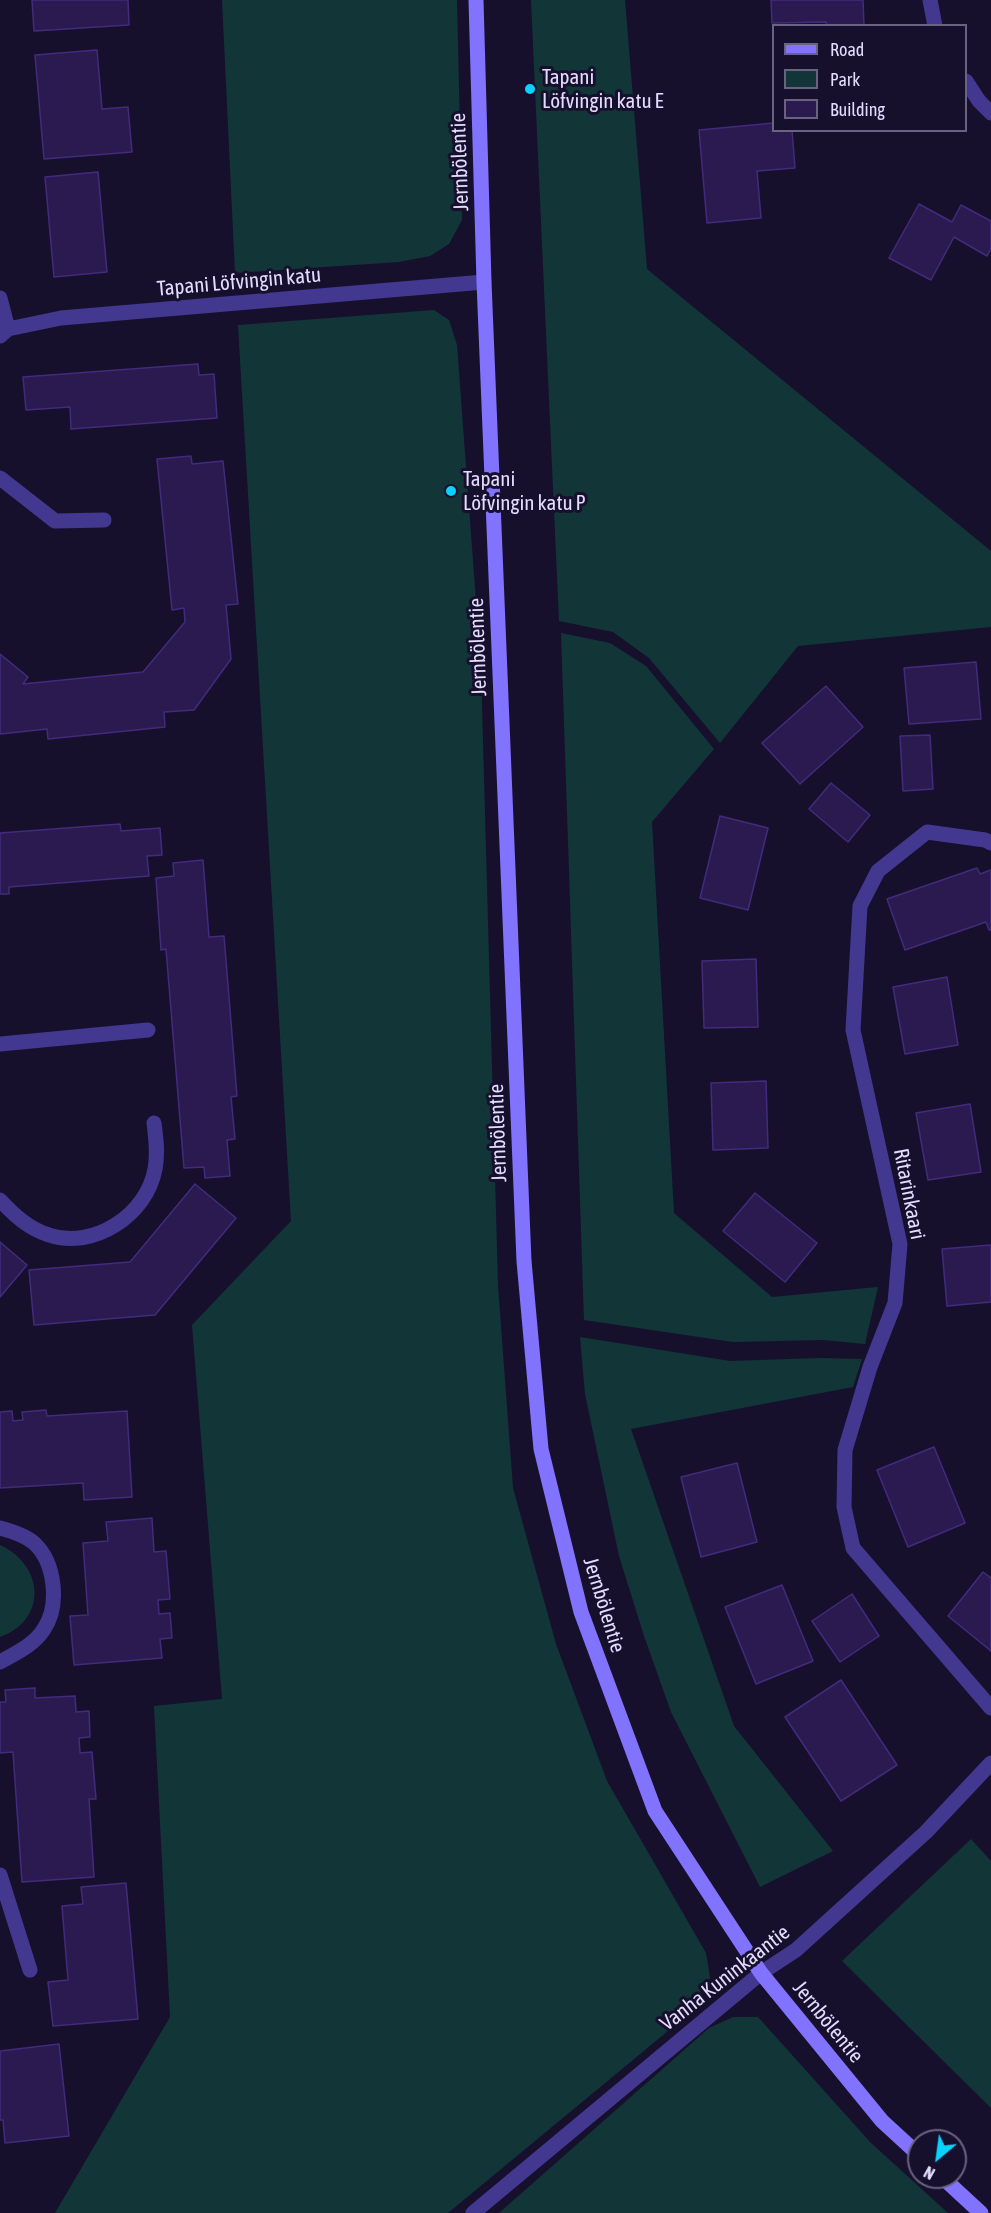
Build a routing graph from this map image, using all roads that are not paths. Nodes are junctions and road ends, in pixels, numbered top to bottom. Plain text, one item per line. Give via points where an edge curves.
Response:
1 (476, 0) edge
2 (930, 0) edge
3 (935, 24) edge
4 (967, 83) edge
5 (991, 113) edge
6 (484, 282) junction
7 (0, 298) edge
8 (3, 331) edge
9 (0, 478) edge
10 (104, 519) dead end
11 (991, 843) edge
12 (148, 1030) dead end
13 (0, 1044) edge
14 (154, 1123) dead end
15 (0, 1200) edge
16 (0, 1528) edge
17 (0, 1662) edge
18 (991, 1708) edge
19 (991, 1763) edge
20 (0, 1875) edge
21 (30, 1970) dead end
22 (761, 1973) junction
23 (907, 2144) edge
24 (955, 2189) edge
25 (473, 2213) edge
26 (981, 2213) edge

1 - 6 street, Jernbölentie
2 - 3 street
4 - 5 street
6 - 8 street, Tapani Löfvingin katu via 61,318
6 - 22 street, Jernbölentie via 524,1261 541,1449 581,1612 655,1811
7 - 8 street
9 - 10 street via 55,521
11 - 18 street, Ritarinkaari via 927,832 878,871 860,906 854,1030 900,1244 895,1302 845,1450 844,1506 853,1548
12 - 13 street
14 - 15 street via 155,1171 147,1192 138,1207 107,1230 73,1238 51,1236 22,1221
16 - 17 street via 23,1536 40,1551 47,1561 53,1600 44,1629 32,1643
19 - 22 street, Vanha Kuninkaantie via 926,1832 796,1950
20 - 21 street
22 - 23 street, Jernbölentie via 882,2121
22 - 25 street, Vanha Kuninkaantie
24 - 26 street

